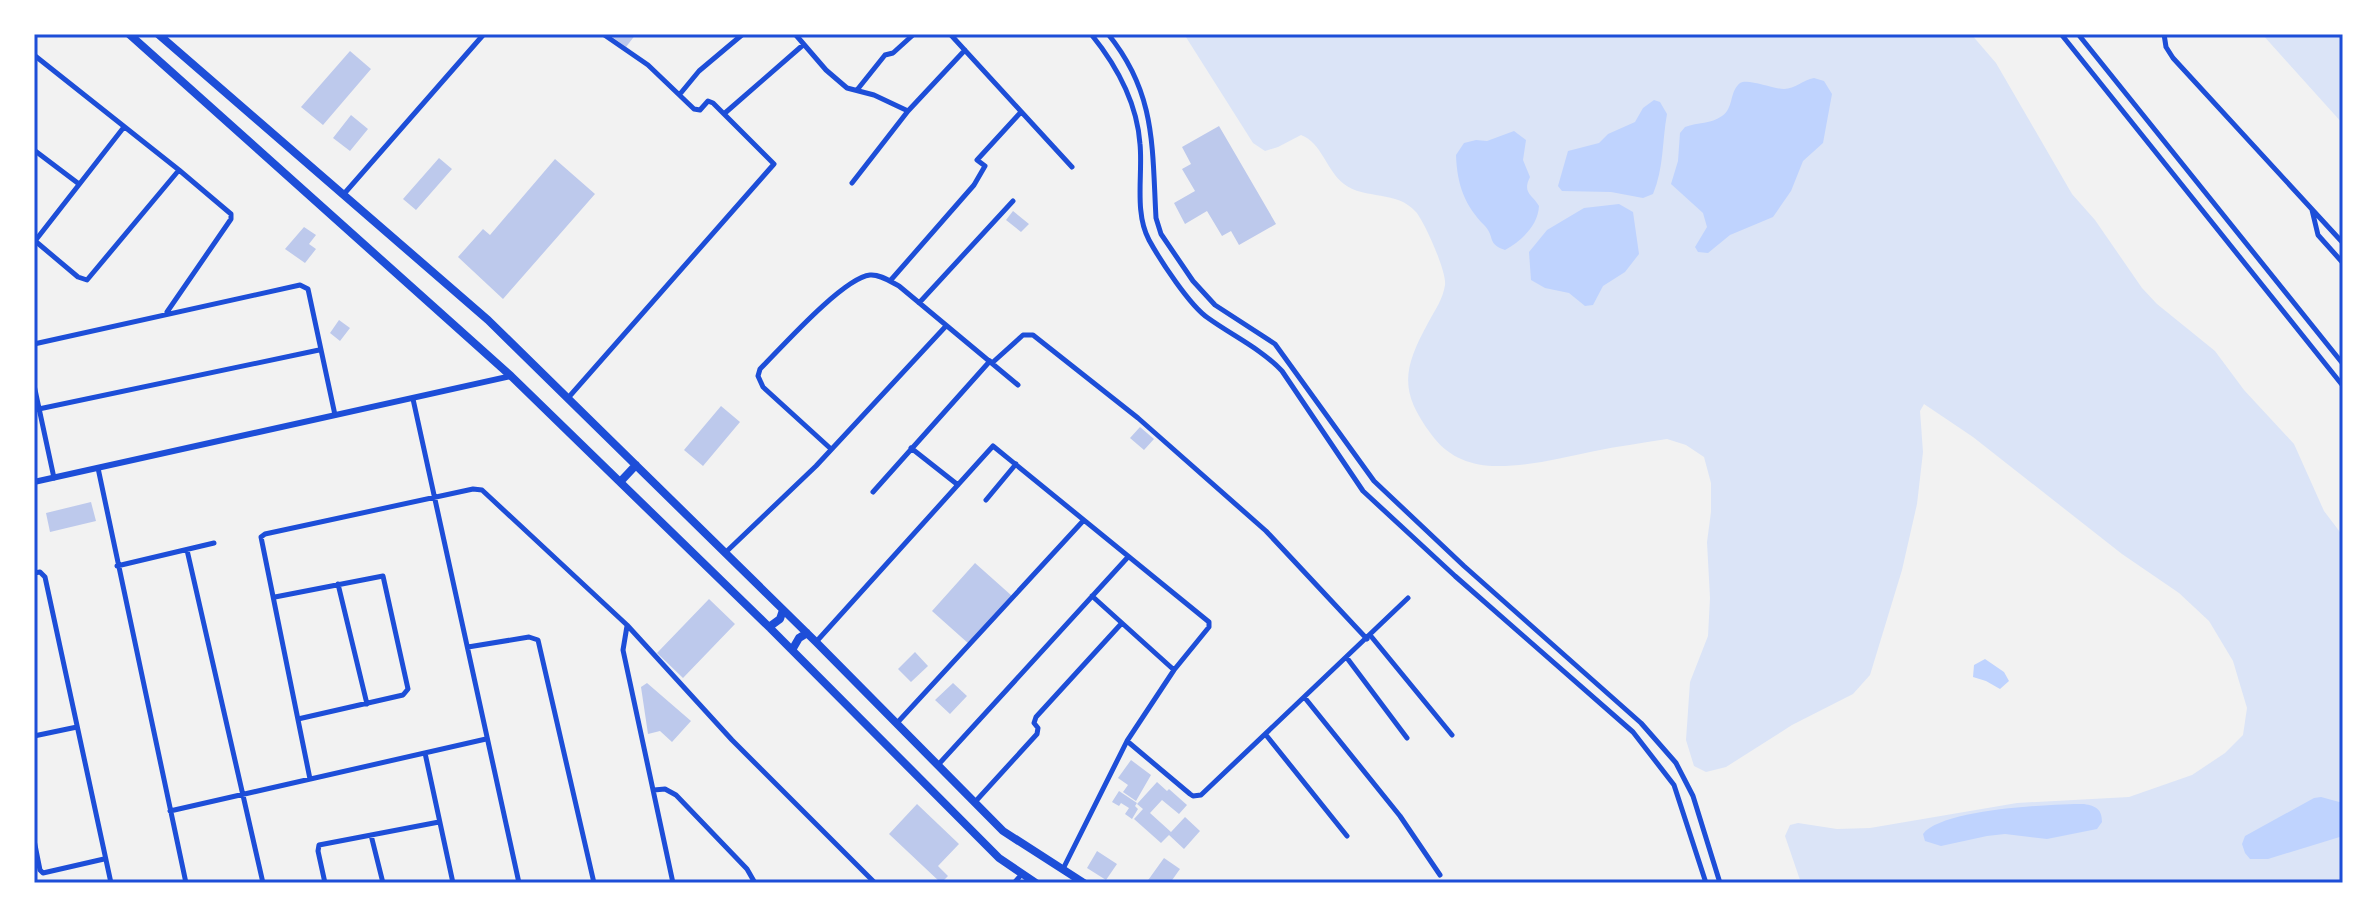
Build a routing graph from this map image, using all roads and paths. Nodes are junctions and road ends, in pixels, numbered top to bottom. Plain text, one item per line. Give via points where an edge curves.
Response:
1 (129, 34) edge
2 (158, 34) edge
3 (484, 34) edge
4 (603, 34) edge
5 (743, 34) edge
6 (795, 34) edge
7 (914, 34) edge
8 (950, 34) edge
9 (1091, 34) edge
10 (1108, 34) edge
11 (2061, 34) edge
12 (2078, 34) edge
13 (2164, 34) edge
14 (803, 45) junction
15 (172, 46) junction
16 (965, 50) junction
17 (34, 55) edge
18 (158, 60) junction
19 (857, 90) junction
20 (680, 94) junction
21 (908, 111) junction
22 (1021, 112) junction
23 (725, 113) junction
24 (124, 127) junction
25 (34, 150) edge
26 (1072, 167) dead end
27 (179, 170) junction
28 (852, 183) dead end
29 (79, 184) junction
30 (342, 195) junction
31 (1013, 201) dead end
32 (2312, 210) junction
33 (34, 241) edge
34 (2343, 243) edge
35 (2343, 263) edge
36 (890, 281) junction
37 (919, 303) junction
38 (166, 313) junction
39 (946, 326) junction
40 (34, 344) edge
41 (319, 350) junction
42 (991, 362) junction
43 (2343, 364) edge
44 (511, 376) junction
45 (34, 385) edge
46 (1018, 385) dead end
47 (2343, 386) edge
48 (567, 398) junction
49 (413, 399) junction
50 (37, 409) edge
51 (335, 415) junction
52 (911, 448) junction
53 (831, 449) junction
54 (1016, 464) junction
55 (636, 465) junction
56 (98, 468) junction
57 (54, 478) junction
58 (621, 481) junction
59 (34, 482) edge
60 (958, 485) junction
61 (873, 492) dead end
62 (434, 497) junction
63 (986, 500) dead end
64 (1083, 521) junction
65 (214, 543) dead end
66 (187, 550) junction
67 (725, 553) junction
68 (1128, 557) junction
69 (117, 566) junction
70 (34, 573) edge
71 (338, 584) junction
72 (1092, 596) junction
73 (275, 597) junction
74 (1408, 598) dead end
75 (783, 610) junction
76 (1121, 624) junction
77 (627, 625) junction
78 (769, 627) junction
79 (807, 633) junction
80 (1368, 637) junction
81 (816, 642) junction
82 (468, 647) junction
83 (792, 650) junction
84 (1347, 658) junction
85 (1174, 670) junction
86 (1305, 698) junction
87 (367, 704) junction
88 (298, 719) junction
89 (896, 723) junction
90 (77, 727) junction
91 (1266, 735) junction
92 (1452, 735) dead end
93 (34, 736) edge
94 (1407, 738) dead end
95 (486, 739) junction
96 (1127, 741) junction
97 (425, 753) junction
98 (938, 765) junction
99 (310, 779) junction
100 (654, 790) junction
101 (243, 794) junction
102 (975, 802) junction
103 (170, 811) junction
104 (439, 822) junction
105 (371, 835) junction
106 (1347, 836) dead end
107 (34, 840) edge
108 (104, 859) junction
109 (1062, 870) junction
110 (1022, 874) junction
111 (1440, 875) dead end
112 (111, 883) edge
113 (186, 883) edge
114 (263, 883) edge
115 (325, 883) edge
116 (383, 883) edge
117 (453, 883) edge
118 (519, 883) edge
119 (594, 883) edge
120 (673, 883) edge
121 (755, 883) edge
122 (875, 883) edge
123 (1014, 883) edge
124 (1036, 883) edge
125 (1084, 883) edge
126 (1706, 883) edge
127 (1720, 883) edge

1 - 18 main road
2 - 15 main road
3 - 30 street
4 - 20 street
5 - 20 street
6 - 14 street
7 - 19 street via 885,55
8 - 16 street
9 - 126 street via 1127,88 1135,112 1142,222 1148,239 1196,308 1267,355 1363,491 1633,732 1674,785
10 - 127 street via 1139,82 1148,110 1161,234 1193,281 1215,305 1275,344 1374,481 1641,723 1685,778
11 - 47 street
12 - 43 street
13 - 32 street via 2173,58
14 - 19 street via 847,88
14 - 23 street
15 - 18 main road
15 - 30 main road
16 - 21 street
16 - 22 street
17 - 24 street
18 - 44 main road
19 - 21 street
20 - 23 street via 694,109 710,101
21 - 28 street
22 - 26 street
22 - 36 street via 977,160 985,166 974,185
23 - 48 street via 774,166
24 - 27 street
24 - 29 street
25 - 29 street
27 - 33 street via 89,279 78,277
27 - 38 street via 228,210 231,219
29 - 33 street
30 - 48 main road via 477,311
31 - 37 street
32 - 34 street
32 - 35 street via 2318,235
36 - 37 street
36 - 53 street via 869,275 850,284 760,369 763,387
37 - 39 street
38 - 40 street
38 - 41 street via 305,286
39 - 42 street
39 - 53 street
41 - 50 street
41 - 51 street
42 - 46 street
42 - 52 street
42 - 80 street via 1023,335 1033,335 1138,418 1266,531
44 - 49 street
44 - 58 main road
45 - 50 street
48 - 55 main road
49 - 51 street
49 - 62 street
50 - 57 street
51 - 56 street
52 - 60 street
52 - 61 street
53 - 67 street
54 - 60 street via 989,447
54 - 63 street
54 - 64 street
55 - 58 main road
55 - 67 main road
56 - 57 street
56 - 69 street
57 - 59 street
58 - 78 main road
60 - 81 street
62 - 73 street via 265,534 260,542
62 - 77 street via 482,490
62 - 82 street
64 - 68 street
64 - 89 street
65 - 66 street
66 - 69 street
66 - 101 street
67 - 75 main road
68 - 72 street
68 - 85 street via 1209,622
69 - 103 street
70 - 90 street via 45,577
71 - 73 street
71 - 87 street
71 - 87 street via 379,575 385,580 408,689
72 - 76 street
72 - 98 street
73 - 88 street
74 - 80 street
75 - 78 main road
75 - 79 main road
76 - 85 street
76 - 102 street via 1036,717 1037,734
77 - 100 street via 623,650
77 - 122 street
78 - 83 main road
79 - 81 main road
79 - 83 main road
80 - 84 street
80 - 92 street
81 - 89 main road
82 - 95 street
82 - 119 street via 538,640
83 - 110 main road via 999,858
84 - 86 street
84 - 94 street
85 - 96 street
86 - 91 street
86 - 111 street
87 - 88 street
88 - 99 street
89 - 98 main road
90 - 93 street
90 - 108 street
91 - 96 street via 1201,795 1193,796
91 - 106 street
95 - 97 street
95 - 118 street
96 - 109 street
97 - 99 street
97 - 104 street
98 - 102 main road
99 - 101 street
100 - 120 street
100 - 121 street via 676,795
101 - 103 street
101 - 114 street
102 - 109 main road via 1003,831
103 - 113 street
104 - 105 street
104 - 117 street
105 - 115 street via 319,845
105 - 116 street
107 - 108 street via 40,870 48,873
108 - 112 street
109 - 125 main road
110 - 123 street
110 - 124 main road

